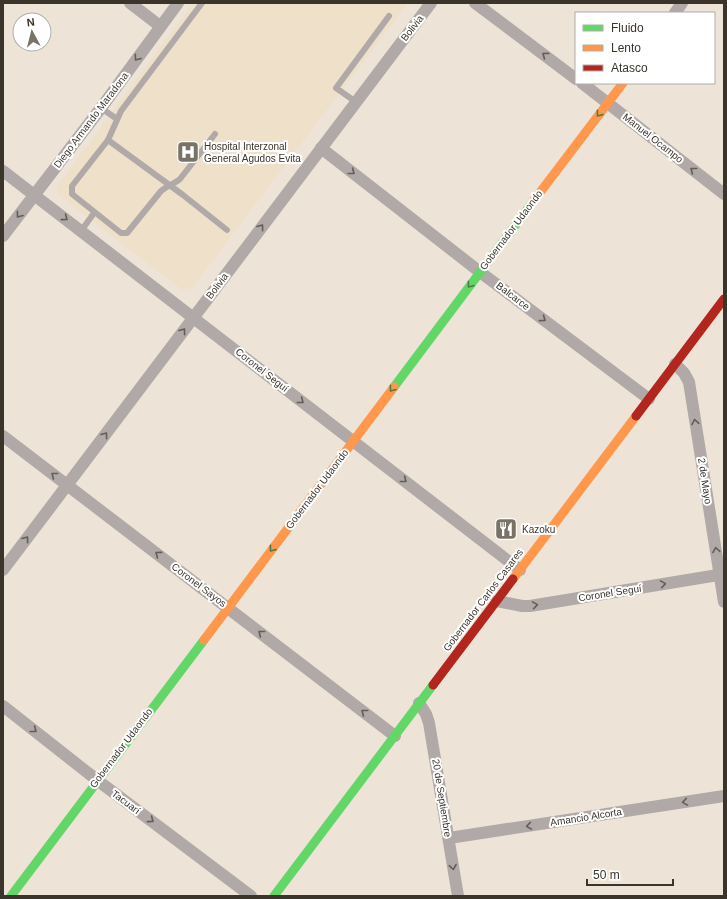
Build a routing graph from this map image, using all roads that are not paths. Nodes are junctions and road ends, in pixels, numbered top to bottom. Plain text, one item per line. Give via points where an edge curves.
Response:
1 (130, 3) edge
2 (178, 3) edge
3 (202, 3) edge
4 (432, 3) edge
5 (474, 3) edge
6 (682, 3) edge
7 (676, 12) edge
8 (389, 16) dead end
9 (160, 26) junction
10 (575, 78) edge
11 (583, 84) edge
12 (622, 84) edge
13 (356, 102) junction
14 (608, 102) junction
15 (101, 108) junction
16 (117, 119) junction
17 (214, 134) dead end
18 (108, 140) junction
19 (321, 148) junction
20 (3, 171) edge
21 (170, 185) junction
22 (724, 194) edge
23 (34, 195) junction
24 (94, 213) junction
25 (81, 230) junction
26 (227, 230) dead end
27 (3, 236) edge
28 (480, 272) junction
29 (724, 299) edge
30 (193, 318) junction
31 (675, 364) junction
32 (648, 399) junction
33 (3, 436) edge
34 (354, 441) junction
35 (67, 485) junction
36 (3, 570) edge
37 (520, 570) junction
38 (722, 574) edge
39 (497, 601) junction
40 (724, 602) edge
41 (228, 607) junction
42 (419, 703) junction
43 (3, 706) edge
44 (395, 736) junction
45 (97, 780) junction
46 (724, 796) edge
47 (448, 838) junction
48 (11, 896) edge
49 (251, 896) edge
50 (274, 896) edge
51 (458, 896) edge

1 - 9 street
2 - 9 street, Diego Armando Maradona
3 - 16 lane
4 - 13 street, Bolivia
10 -> 5 street
6 - 7 street
8 - 13 lane via 336,88
9 -> 15 street, Diego Armando Maradona
11 - 14 street, Manuel Ocampo
12 - 14 street, Gobernador Udaondo
13 - 19 street, Bolivia
22 -> 14 street, Manuel Ocampo
14 -> 28 street, Gobernador Udaondo
15 - 16 lane
15 - 23 street, Diego Armando Maradona
16 - 18 lane
17 - 21 lane via 180,179
18 - 21 lane
18 - 24 lane via 71,190 74,197
19 -> 28 street, Balcarce
30 -> 19 street, Bolivia
20 - 23 street, Coronel Seguí
21 - 24 lane via 161,191 125,234
21 - 26 lane
23 -> 25 street, Coronel Seguí
23 -> 27 street, Diego Armando Maradona
24 - 25 lane
25 - 30 street, Coronel Seguí
28 -> 32 street, Balcarce
28 -> 34 street, Gobernador Udaondo
29 - 31 street, Gobernador Carlos Casares
30 -> 34 street, Coronel Seguí
35 -> 30 street, Bolivia
31 - 32 street, Gobernador Carlos Casares
38 -> 31 street, 2 de Mayo via 689,382
32 - 37 street, Gobernador Carlos Casares
35 -> 33 street, Coronel Sayos
34 -> 37 street, Coronel Seguí
34 -> 41 street, Gobernador Udaondo
36 -> 35 street, Bolivia
41 -> 35 street, Coronel Sayos
37 - 39 street, Gobernador Carlos Casares
39 -> 38 street, Coronel Seguí via 530,606
38 - 40 street, 2 de Mayo
39 - 42 street, Gobernador Carlos Casares
44 -> 41 street, Coronel Sayos
41 - 45 street, Gobernador Udaondo
42 - 44 street, Gobernador Carlos Casares
42 - 47 street, 20 de Septiembre via 429,723
43 -> 45 street, Tacuarí
44 - 50 street, Gobernador Carlos Casares
45 - 48 street, Gobernador Udaondo
45 -> 49 street, Tacuarí
46 -> 47 street, Amancio Alcorta
47 -> 51 street, 20 de Septiembre

